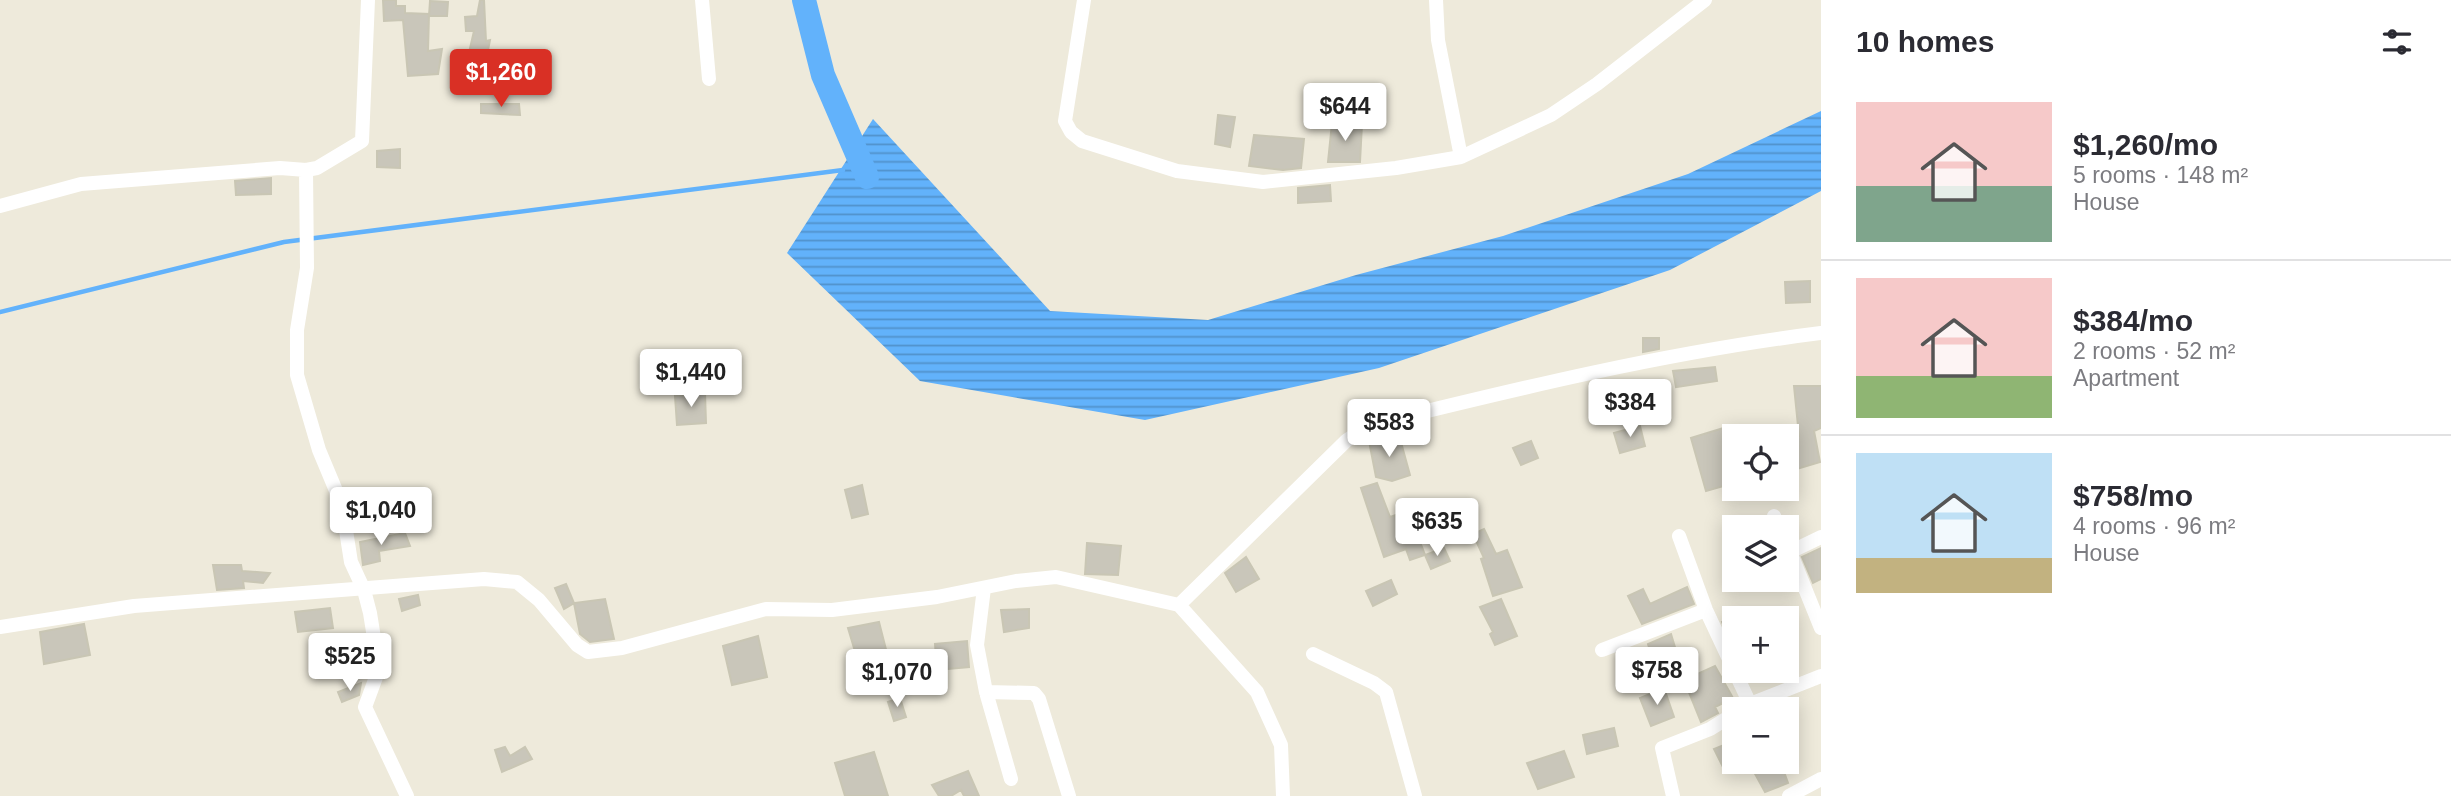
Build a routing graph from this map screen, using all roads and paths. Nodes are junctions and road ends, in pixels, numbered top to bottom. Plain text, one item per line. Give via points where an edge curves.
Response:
1 (368, 0) edge
2 (702, 0) edge
3 (1084, 0) edge
4 (1436, 0) edge
5 (1705, 0) edge
6 (709, 79) dead end
7 (1461, 157) junction
8 (306, 170) junction
9 (0, 206) edge
10 (1821, 333) edge
11 (1679, 536) dead end
12 (1821, 537) edge
13 (1799, 545) edge
14 (1799, 573) edge
15 (984, 588) junction
16 (364, 590) junction
17 (1179, 605) junction
18 (1706, 610) junction
19 (0, 627) edge
20 (1821, 628) edge
21 (1602, 650) dead end
22 (1313, 654) dead end
23 (1821, 676) edge
24 (986, 692) junction
25 (1743, 697) edge
26 (1771, 697) edge
27 (1722, 722) edge
28 (1011, 779) dead end
29 (1821, 779) edge
30 (407, 796) edge
31 (1069, 796) edge
32 (1283, 796) edge
33 (1415, 796) edge
34 (1673, 796) edge
35 (1789, 796) edge

1 - 8 street via 362,141
2 - 6 street
3 - 7 street via 1065,121 1082,141 1177,171 1263,182
4 - 7 street via 1438,40
5 - 7 street via 1551,116
8 - 9 street via 280,168 81,184
8 - 16 street via 307,268 297,330 297,375 319,450 342,505 351,562
10 - 17 street via 1597,370 1370,425 1328,457
11 - 18 street
12 - 13 street
14 - 20 street
15 - 16 street via 832,610 766,609 622,649 588,652 517,582 484,579
15 - 17 street via 1056,577
15 - 24 street via 978,645
16 - 19 street via 134,606
16 - 30 street via 379,669 365,707
17 - 32 street via 1257,692 1281,746
18 - 21 street
18 - 25 street
22 - 33 street via 1386,692
23 - 26 street
24 - 28 street
24 - 31 street via 1034,694 1039,699
27 - 34 street via 1662,748
29 - 35 street

